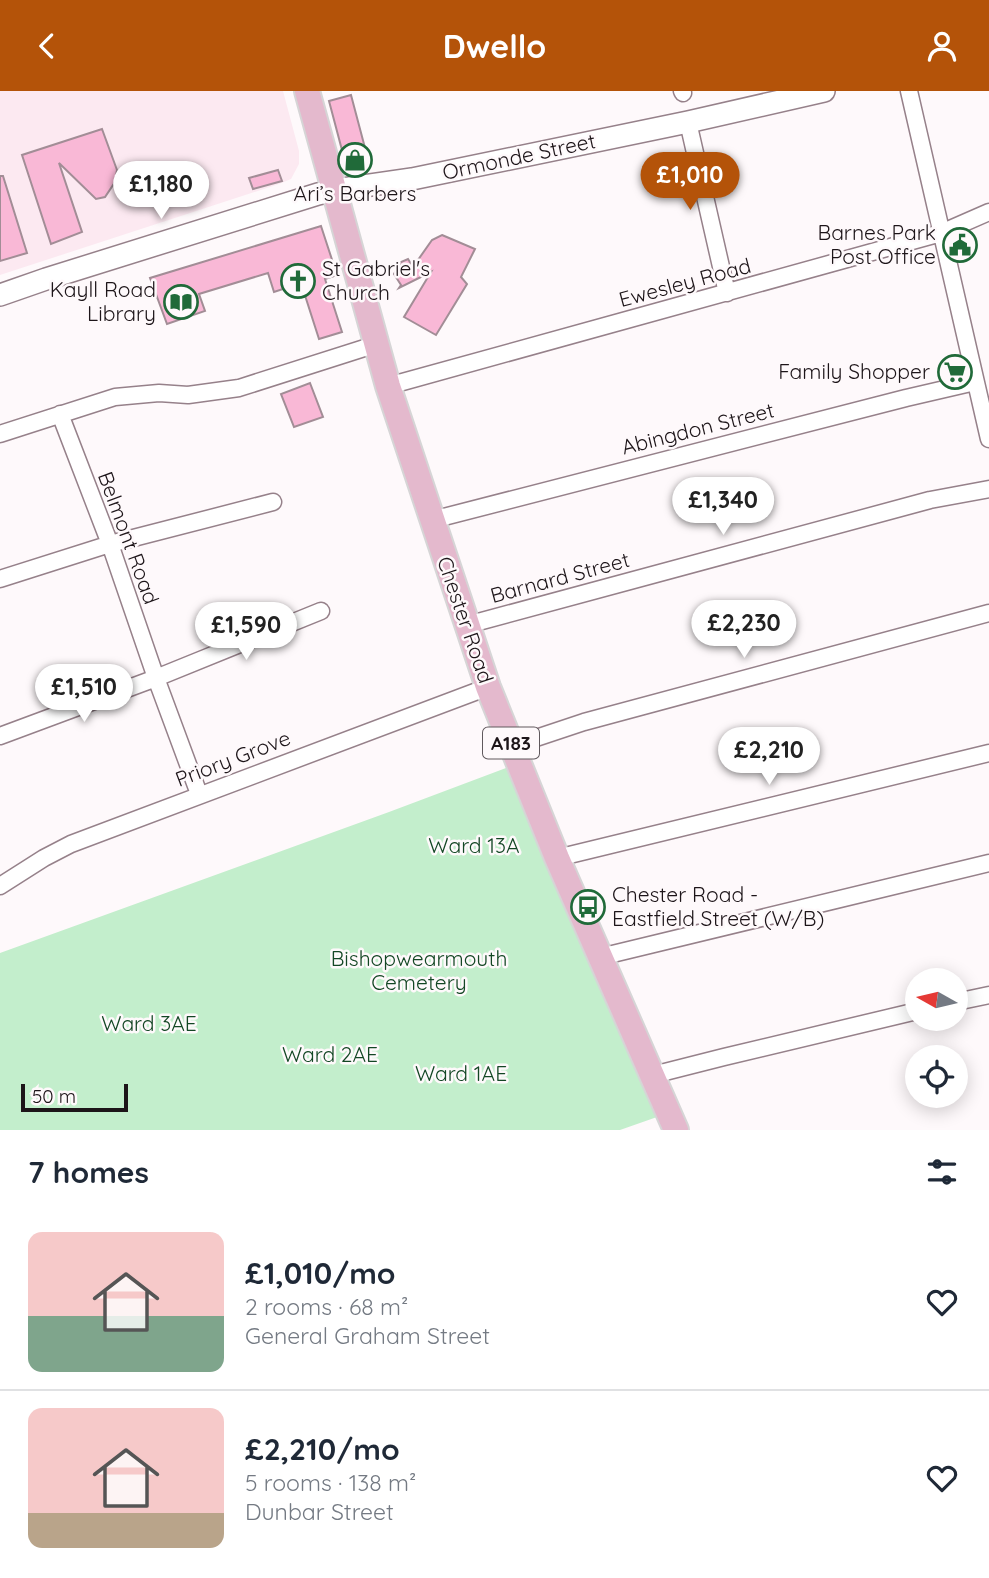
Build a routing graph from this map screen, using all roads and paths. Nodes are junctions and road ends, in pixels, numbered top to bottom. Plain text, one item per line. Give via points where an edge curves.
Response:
1 (824, 91) edge
2 (909, 91) edge
3 (310, 92) edge
4 (789, 95) edge
5 (688, 122) junction
6 (336, 190) junction
7 (989, 212) edge
8 (941, 233) junction
9 (727, 293) junction
10 (0, 295) edge
11 (377, 344) junction
12 (975, 382) junction
13 (388, 386) junction
14 (60, 414) junction
15 (0, 433) edge
16 (989, 439) edge
17 (989, 489) edge
18 (273, 502) dead end
19 (432, 520) junction
20 (110, 544) junction
21 (0, 579) edge
22 (321, 611) dead end
23 (989, 613) edge
24 (467, 625) junction
25 (156, 678) junction
26 (488, 687) junction
27 (0, 736) edge
28 (512, 746) junction
29 (989, 753) edge
30 (199, 794) junction
31 (557, 858) junction
32 (989, 863) edge
33 (0, 886) edge
34 (600, 957) junction
35 (989, 995) edge
36 (968, 999) edge
37 (905, 1014) edge
38 (653, 1075) junction
39 (676, 1130) edge

1 - 4 street, Ormonde Street
2 - 8 street
3 - 6 main road, Chester Road / A183
4 - 5 street, Ormonde Street
5 - 6 street, Ormonde Street via 412,179
5 - 9 street
6 - 10 street, Ormonde Street
6 - 11 main road, Chester Road / A183
7 - 8 street, Ewesley Road
8 - 9 street, Ewesley Road
8 - 12 street
9 - 13 street, Ewesley Road
11 - 13 main road, Chester Road / A183
11 - 14 street via 239,388 115,397
12 - 16 street
12 - 19 street, Abingdon Street
13 - 19 main road, Chester Road / A183
14 - 15 street
14 - 20 street, Belmont Road
17 - 24 street, Barnard Street via 930,500
18 - 20 street
19 - 24 main road, Chester Road / A183
20 - 21 street
20 - 25 street, Belmont Road
22 - 25 street
23 - 28 street via 584,722
24 - 26 main road, Chester Road / A183
25 - 27 street
25 - 30 street, Belmont Road
26 - 28 main road, Chester Road / A183
26 - 30 street, Priory Grove
28 - 31 main road, Chester Road / A183
29 - 31 street
30 - 33 street, Priory Grove via 71,843
31 - 34 main road, Chester Road / A183
32 - 34 street
34 - 38 main road, Chester Road / A183
35 - 36 street
37 - 38 street
38 - 39 main road, Chester Road / A183

